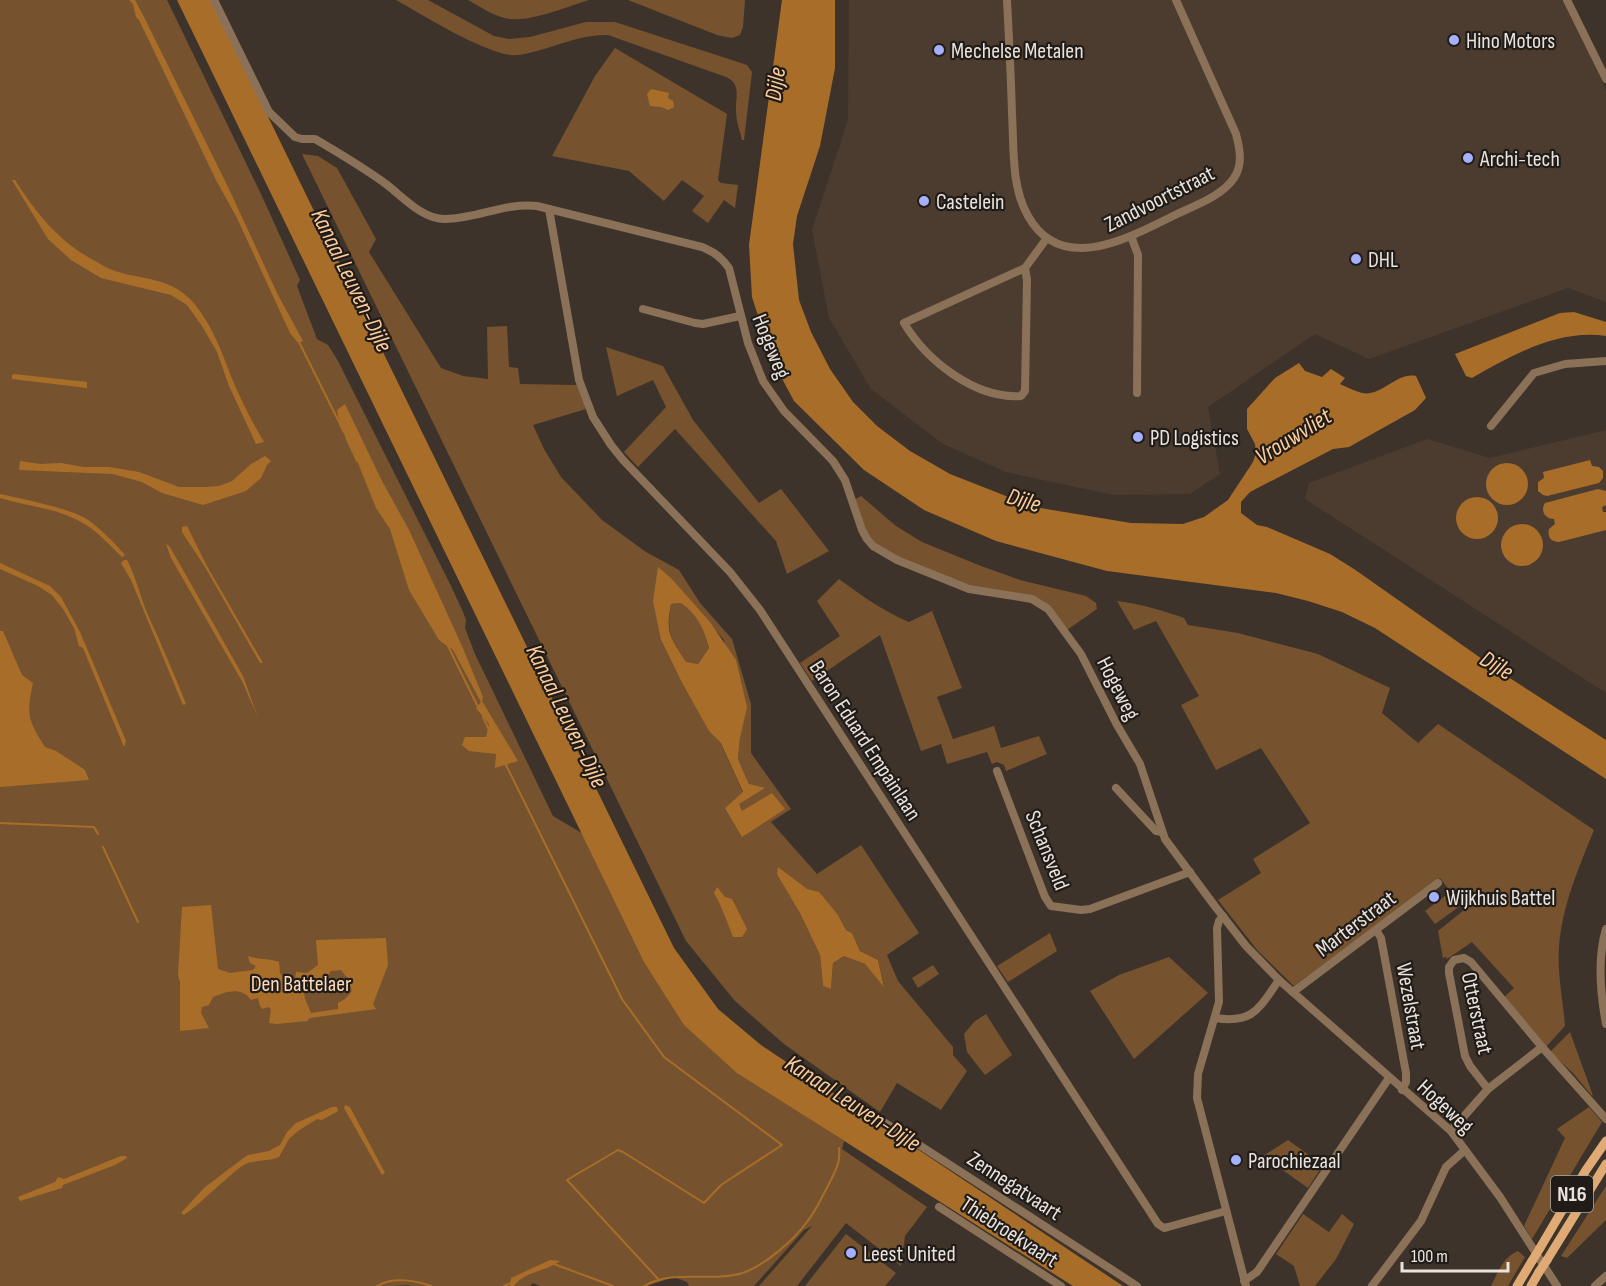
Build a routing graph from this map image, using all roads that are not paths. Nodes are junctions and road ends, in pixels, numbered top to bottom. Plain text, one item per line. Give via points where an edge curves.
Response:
1 (214, 0) edge
2 (1007, 0) edge
3 (1176, 0) edge
4 (1567, 0) edge
5 (1606, 79) edge
6 (549, 209) junction
7 (1131, 236) junction
8 (1047, 238) junction
9 (1025, 268) junction
10 (643, 309) dead end
11 (740, 316) junction
12 (1606, 361) edge
13 (1137, 393) dead end
14 (1491, 426) dead end
15 (998, 771) dead end
16 (1116, 788) dead end
17 (1162, 832) junction
18 (1190, 872) junction
19 (1438, 883) dead end
20 (1223, 916) junction
21 (1376, 930) junction
22 (1606, 930) edge
23 (1606, 952) edge
24 (1606, 968) edge
25 (1279, 980) junction
26 (1293, 992) junction
27 (1215, 1018) junction
28 (1606, 1024) edge
29 (1542, 1047) junction
30 (1389, 1078) junction
31 (1488, 1089) junction
32 (1402, 1090) junction
33 (873, 1115) dead end
34 (1606, 1119) edge
35 (1451, 1131) junction
36 (1606, 1141) edge
37 (1465, 1150) junction
38 (1606, 1164) edge
39 (939, 1207) dead end
40 (1226, 1211) junction
41 (1606, 1276) edge
42 (1245, 1284) edge
43 (1061, 1286) edge
44 (1137, 1286) edge
45 (1372, 1286) edge
46 (1517, 1286) edge
47 (1531, 1286) edge
48 (1557, 1286) edge
49 (1595, 1286) edge

1 - 6 street, Hogeweg via 269,112 295,137 315,139 386,184 418,210 441,219 520,206
2 - 8 street via 1019,195 1027,215
3 - 7 street, Zandvoortstraat via 1236,134 1240,148 1238,170 1216,194
4 - 5 street
6 - 11 street, Hogeweg via 684,242 717,254 729,268
6 - 40 street, Baron Eduard Empainlaan via 579,380 590,411 606,437 760,610 1160,1227
7 - 8 street, Zandvoortstraat via 1105,246 1079,248
7 - 13 street via 1138,255
8 - 9 street
9 - 9 street via 1025,391 1021,396 1004,397 957,377 931,356 904,323
10 - 11 street via 703,324
11 - 17 street, Hogeweg via 763,381 784,411 833,461 845,480 862,530 873,546 969,589 1025,597 1048,609 1081,654 1143,770
12 - 14 street via 1565,364 1534,373
15 - 18 street, Schansveld via 1051,906 1090,909
16 - 17 street, Hogeweg via 1156,831
17 - 18 street, Hogeweg
18 - 20 street, Hogeweg
19 - 21 street, Marterstraat
20 - 25 street, Hogeweg
20 - 27 street via 1217,928 1219,1002
21 - 26 street, Marterstraat
21 - 32 street, Wezelstraat via 1381,938 1406,1073
22 - 28 street via 1600,983
23 - 24 street
25 - 26 street, Hogeweg
25 - 27 street via 1263,1004 1248,1017
26 - 30 street, Hogeweg
27 - 40 street via 1198,1074 1197,1098
29 - 31 street
29 - 31 street, Otterstraat via 1471,962 1464,958 1454,960 1449,973 1465,1056
29 - 34 street
30 - 32 street, Hogeweg
30 - 42 street
31 - 35 street
32 - 35 street, Hogeweg
33 - 44 street, Zennegatvaart
35 - 37 street, Hogeweg
36 - 46 main road, N16, bridge
37 - 45 street via 1446,1167 1421,1221
37 - 48 street, Hogeweg
38 - 47 main road, N16, bridge
39 - 43 street, Thiebroekvaart
40 - 42 street
41 - 49 street

